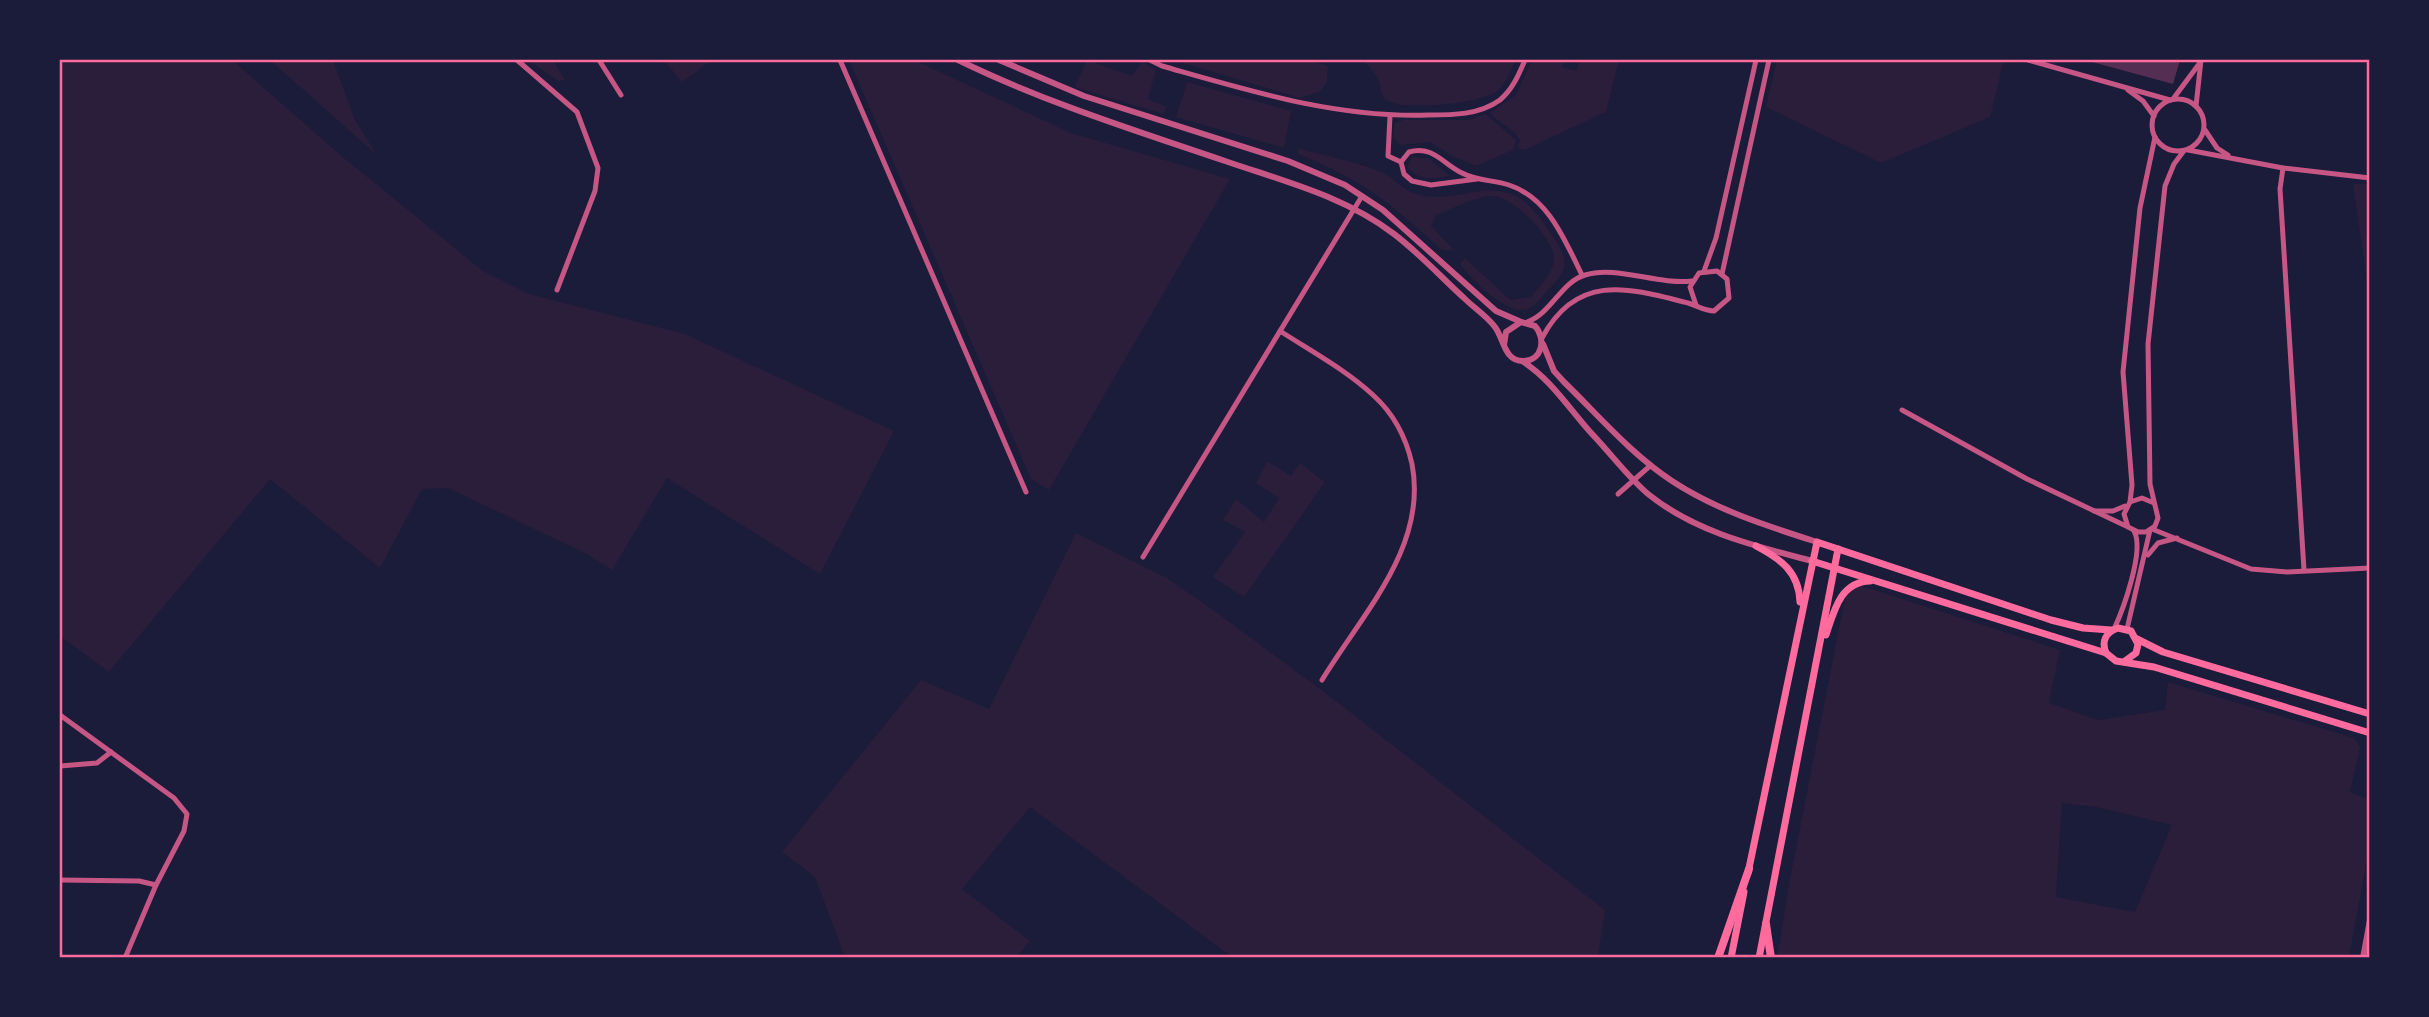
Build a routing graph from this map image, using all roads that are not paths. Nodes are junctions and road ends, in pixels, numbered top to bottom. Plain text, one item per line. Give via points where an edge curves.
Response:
1 (517, 60) edge
2 (599, 60) edge
3 (840, 60) edge
4 (958, 60) edge
5 (999, 60) edge
6 (1150, 60) edge
7 (1525, 60) edge
8 (1756, 60) edge
9 (1769, 60) edge
10 (2028, 60) edge
11 (2201, 61) edge
12 (2125, 88) junction
13 (621, 95) dead end
14 (2171, 100) junction
15 (2196, 106) junction
16 (1390, 116) junction
17 (2154, 116) junction
18 (2204, 129) junction
19 (2155, 137) junction
20 (2186, 151) junction
21 (2238, 159) junction
22 (1401, 162) junction
23 (2283, 168) junction
24 (2370, 178) edge
25 (1477, 179) junction
26 (1362, 196) junction
27 (1355, 208) junction
28 (1704, 271) junction
29 (1723, 274) junction
30 (1582, 275) junction
31 (1692, 281) junction
32 (557, 290) dead end
33 (1696, 305) junction
34 (1524, 322) junction
35 (1280, 331) junction
36 (1542, 341) junction
37 (1504, 345) junction
38 (1522, 361) junction
39 (1902, 410) dead end
40 (1651, 466) junction
41 (1634, 478) junction
42 (1026, 492) dead end
43 (1618, 494) dead end
44 (2154, 503) junction
45 (2128, 504) junction
46 (2084, 508) junction
47 (2128, 527) junction
48 (2151, 529) junction
49 (2134, 531) junction
50 (2178, 537) junction
51 (1817, 542) junction
52 (1756, 546) junction
53 (1838, 549) junction
54 (1143, 557) dead end
55 (2146, 558) junction
56 (1812, 561) junction
57 (1835, 567) junction
58 (2370, 568) edge
59 (2304, 570) junction
60 (1876, 581) junction
61 (1801, 614) junction
62 (2127, 629) junction
63 (2112, 630) junction
64 (2137, 639) junction
65 (2106, 653) junction
66 (2125, 661) junction
67 (1816, 662) junction
68 (1322, 680) dead end
69 (2367, 712) edge
70 (60, 715) edge
71 (2370, 734) edge
72 (111, 752) junction
73 (60, 766) edge
74 (1749, 869) junction
75 (60, 880) edge
76 (156, 885) junction
77 (2370, 920) edge
78 (1766, 924) junction
79 (125, 957) edge
80 (1718, 957) edge
81 (1731, 957) edge
82 (1759, 957) edge
83 (1771, 957) edge
84 (2363, 957) edge

1 - 32 street via 577,112 598,168 595,191
2 - 13 street
3 - 42 street
4 - 27 street via 1068,109
5 - 26 street via 1084,96 1288,161
6 - 16 street via 1297,104
7 - 16 street via 1508,92 1487,107 1457,115
8 - 28 street via 1720,222
9 - 29 street
10 - 12 street
11 - 14 street
11 - 15 street
12 - 14 street
12 - 17 street
14 - 15 street
14 - 17 street
15 - 18 street
16 - 22 street via 1388,156
17 - 19 street
18 - 20 street via 2199,141
18 - 21 street via 2217,148
19 - 20 street via 2166,148
19 - 45 street via 2140,208 2123,372 2132,485
20 - 21 street
20 - 44 street via 2174,164 2165,186 2149,332 2149,463
21 - 23 street
22 - 25 street via 1404,174 1422,184
22 - 25 street via 1409,152 1425,150
23 - 24 street
23 - 59 street via 2280,188
25 - 30 street via 1507,184 1538,201
26 - 27 street
26 - 34 street via 1496,311
27 - 35 street
27 - 37 street via 1417,254 1493,324
28 - 29 street
28 - 31 street
29 - 33 street via 1731,292 1726,304 1714,311
30 - 31 street via 1602,272 1663,283
30 - 34 street via 1538,317
31 - 33 street via 1690,293
33 - 36 street via 1603,288 1575,301
34 - 36 street via 1535,326
34 - 37 street via 1510,327
35 - 54 street
35 - 68 street via 1383,405 1403,436 1413,471 1415,508 1402,552
36 - 38 street via 1534,358
36 - 40 street via 1560,379
37 - 38 street via 1510,356
38 - 41 street via 1549,383
39 - 46 street
40 - 41 street
40 - 51 street via 1747,519
41 - 43 street
41 - 52 street via 1664,506 1691,522
44 - 45 street via 2142,498
44 - 48 street via 2158,518
45 - 46 street via 2104,512
45 - 47 street via 2124,514
46 - 47 street
47 - 49 street
48 - 49 street
48 - 50 street
48 - 55 street
49 - 63 street via 2139,542 2137,557
50 - 55 street via 2158,543
50 - 59 street via 2251,569
51 - 53 main road
51 - 56 main road
52 - 56 street
52 - 61 main road via 1791,570 1800,588
53 - 57 main road
53 - 63 main road via 2052,620
55 - 62 street
56 - 57 main road
56 - 61 main road
57 - 60 main road
57 - 67 main road
58 - 59 street
60 - 65 main road
60 - 67 main road via 1855,584 1843,593
61 - 74 main road
62 - 63 main road
62 - 64 main road
63 - 65 main road via 2104,643
64 - 66 main road via 2136,653
64 - 69 main road via 2163,652
65 - 66 main road
66 - 71 main road
67 - 78 main road
70 - 72 street
72 - 73 street via 97,763
72 - 76 street via 174,798 187,814 184,831
74 - 80 main road
74 - 81 main road
75 - 76 street
76 - 79 street
77 - 84 street
78 - 82 main road
78 - 83 main road

